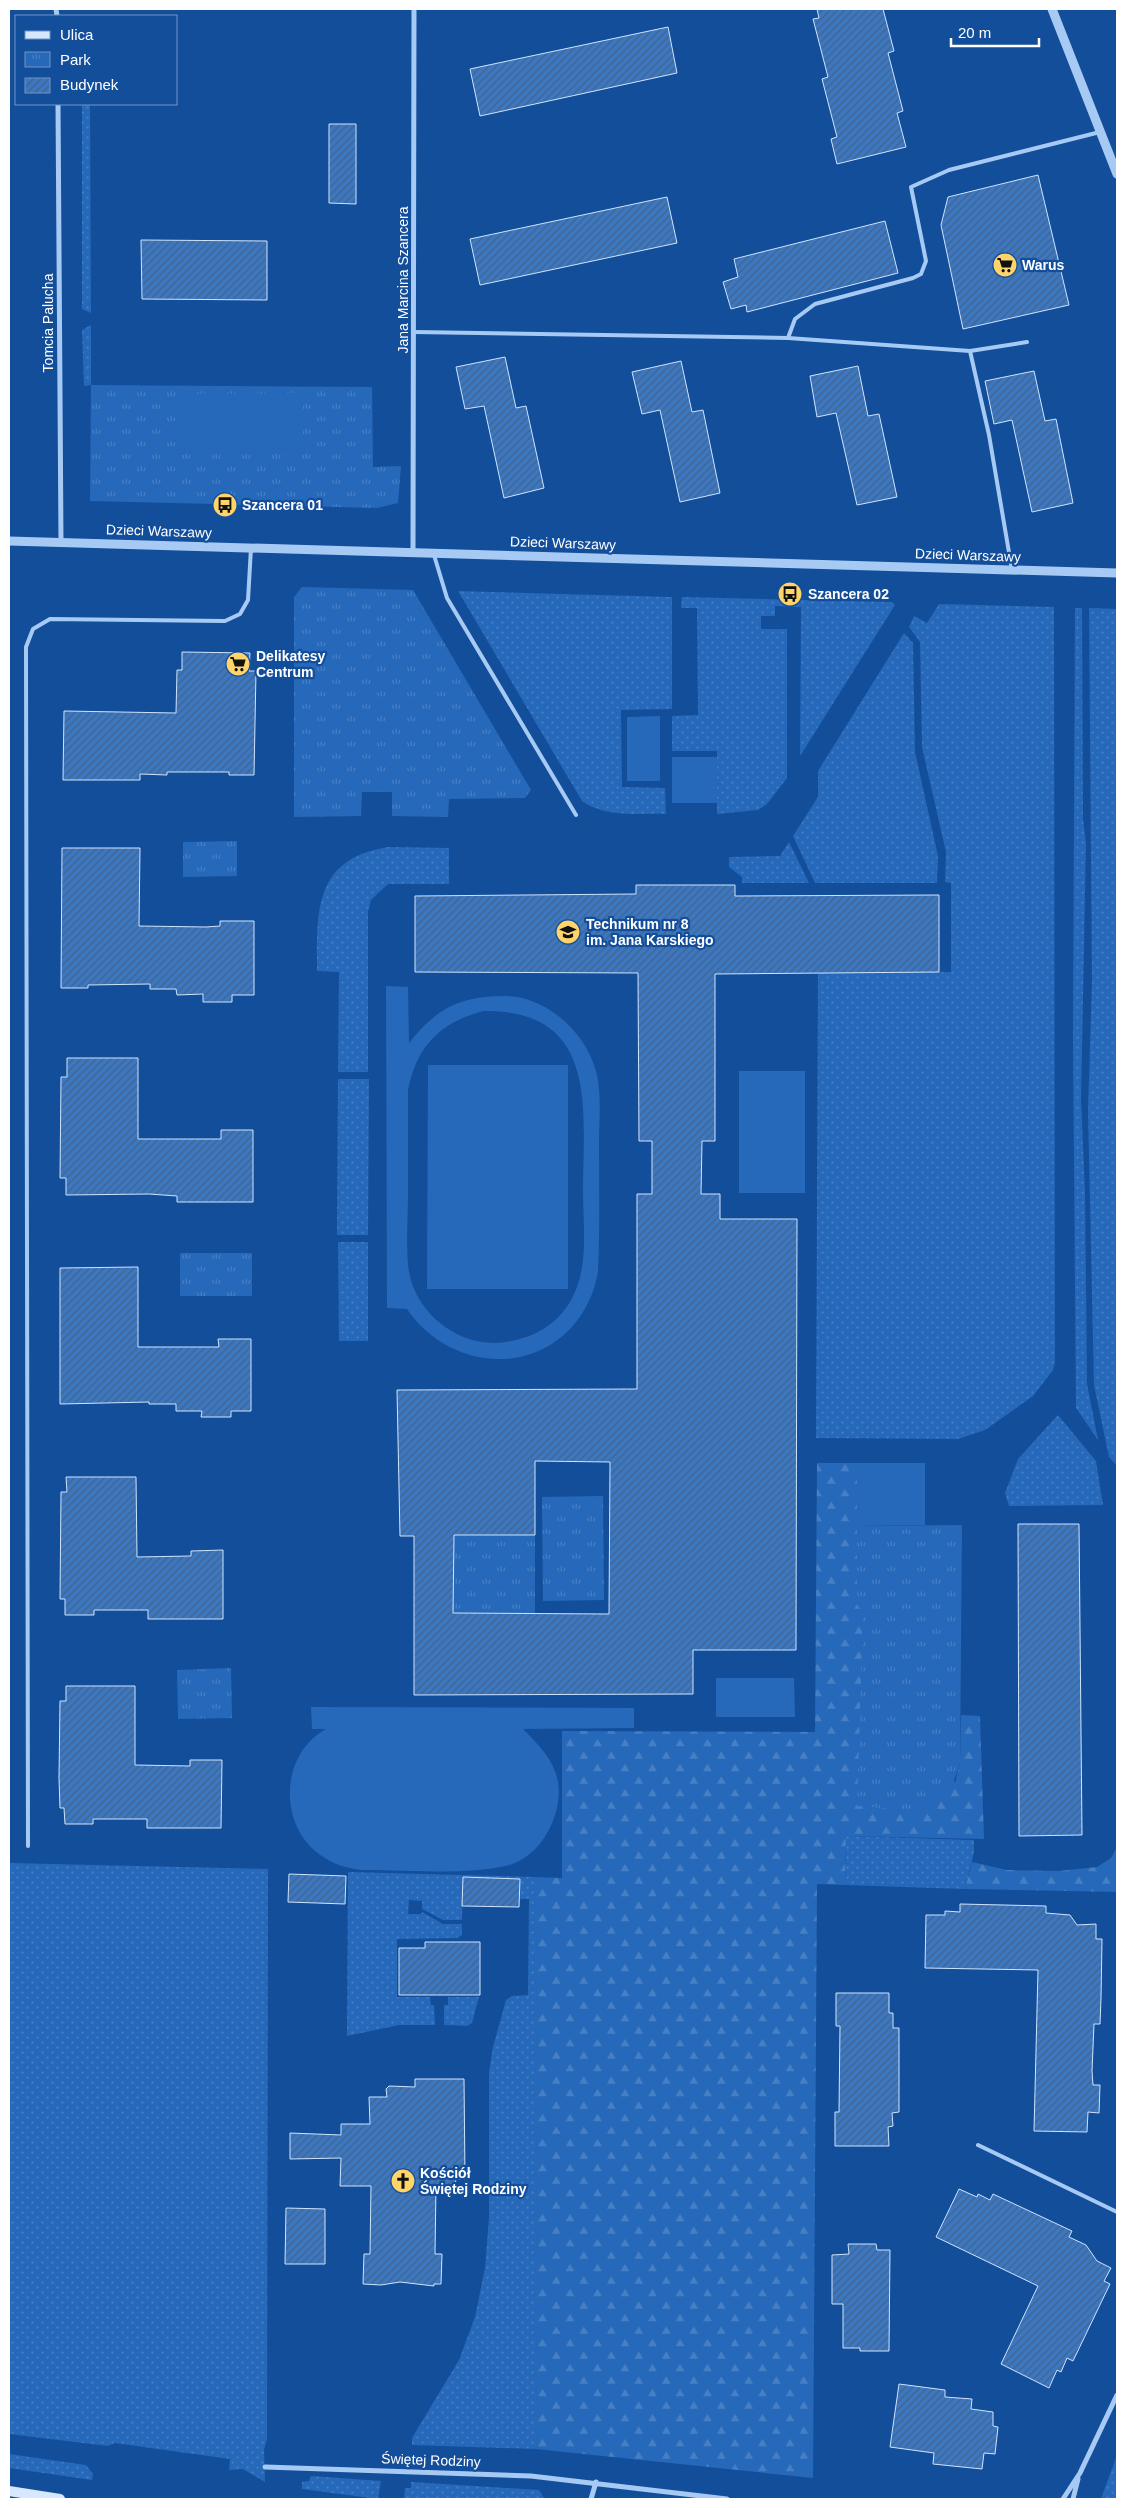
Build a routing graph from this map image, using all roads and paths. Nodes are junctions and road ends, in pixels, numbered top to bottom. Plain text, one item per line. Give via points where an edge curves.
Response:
1 (414, 9) edge
2 (1052, 9) edge
3 (58, 105) edge
4 (1100, 132) junction
5 (1117, 174) edge
6 (414, 332) junction
7 (788, 338) junction
8 (1027, 342) dead end
9 (970, 351) junction
10 (9, 541) edge
11 (61, 542) junction
12 (252, 548) junction
13 (414, 552) junction
14 (434, 553) junction
15 (1012, 570) junction
16 (1117, 573) edge
17 (576, 815) dead end
18 (28, 1846) dead end
19 (978, 2145) dead end
20 (1117, 2212) edge
21 (1117, 2395) edge
22 (265, 2467) dead end
23 (1080, 2473) junction
24 (596, 2482) junction
25 (9, 2491) edge
26 (60, 2499) edge
27 (591, 2499) edge
28 (728, 2499) edge
29 (1063, 2499) edge
30 (1074, 2499) edge

1 - 6 street, Jana Marcina Szancera
2 - 4 street
3 - 11 street, Tomcia Palucha
4 - 5 street
4 - 7 lane via 950,170 911,187 926,261 921,274 815,304 795,319
6 - 7 lane
6 - 13 street, Jana Marcina Szancera
7 - 9 lane
8 - 9 lane
9 - 15 lane via 989,435
10 - 11 street, Dzieci Warszawy
11 - 12 street, Dzieci Warszawy
12 - 13 street, Dzieci Warszawy
12 - 18 lane via 248,600 240,614 225,621 50,619 33,629 27,640
13 - 14 street, Dzieci Warszawy
14 - 15 street, Dzieci Warszawy
14 - 17 lane via 447,598
15 - 16 street, Dzieci Warszawy
19 - 20 lane
21 - 23 street
22 - 24 street, Świętej Rodziny via 467,2472
23 - 29 street
23 - 30 street
24 - 27 street
24 - 28 street, Świętej Rodziny
25 - 26 main road

